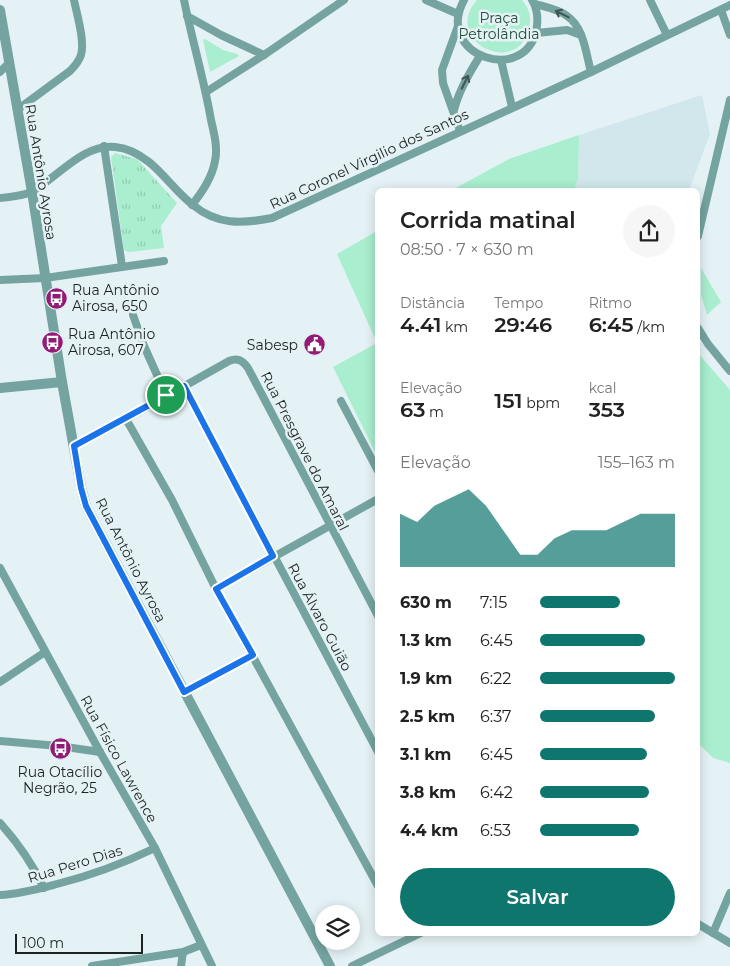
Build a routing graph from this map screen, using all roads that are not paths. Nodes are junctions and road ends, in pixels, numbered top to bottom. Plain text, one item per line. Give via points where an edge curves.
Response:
1 (74, 0) edge
2 (184, 0) edge
3 (344, 0) edge
4 (426, 0) edge
5 (464, 0) edge
6 (650, 0) edge
7 (533, 2) edge
8 (730, 5) edge
9 (0, 10) edge
10 (721, 10) junction
11 (458, 14) junction
12 (187, 16) junction
13 (458, 26) junction
14 (536, 33) junction
15 (581, 34) junction
16 (667, 35) junction
17 (730, 35) edge
18 (264, 55) junction
19 (480, 56) junction
20 (501, 60) junction
21 (9, 64) junction
22 (0, 72) edge
23 (591, 72) junction
24 (206, 92) junction
25 (730, 100) edge
26 (512, 107) junction
27 (17, 110) junction
28 (454, 110) junction
29 (460, 131) junction
30 (104, 146) junction
31 (32, 192) junction
32 (0, 198) edge
33 (192, 205) junction
34 (700, 228) edge
35 (164, 261) dead end
36 (122, 266) junction
37 (45, 278) junction
38 (0, 280) edge
39 (133, 315) dead end
40 (700, 331) edge
41 (728, 369) edge
42 (730, 375) edge
43 (62, 382) junction
44 (184, 386) junction
45 (0, 388) edge
46 (166, 395) junction
47 (341, 401) dead end
48 (126, 419) junction
49 (74, 446) junction
50 (375, 465) edge
51 (375, 501) edge
52 (329, 525) junction
53 (273, 556) junction
54 (0, 568) edge
55 (216, 589) junction
56 (375, 610) edge
57 (45, 652) junction
58 (253, 655) junction
59 (0, 682) edge
60 (184, 692) junction
61 (0, 741) edge
62 (375, 746) edge
63 (100, 752) junction
64 (0, 823) edge
65 (155, 848) junction
66 (375, 880) edge
67 (44, 888) junction
68 (730, 893) edge
69 (0, 895) edge
70 (700, 925) edge
71 (713, 933) junction
72 (405, 936) edge
73 (730, 943) edge
74 (201, 945) junction
75 (183, 952) junction
76 (92, 966) edge
77 (181, 966) edge
78 (212, 966) edge
79 (330, 966) edge
80 (352, 966) edge

1 - 27 street via 82,46 78,63
2 - 12 street
3 - 18 street
4 - 11 street
5 - 11 street
6 - 16 street
7 - 14 street via 538,18
15 -> 7 street via 567,15
8 - 10 street, Rua Coronel Virgilio dos Santos
9 - 21 street, Rua Antônio Ayrosa
10 - 16 street, Rua Coronel Virgilio dos Santos
10 - 17 street
11 - 13 street
12 - 18 street
12 - 24 street
13 - 19 street via 469,49
13 - 28 street via 442,70 443,83
14 - 15 street via 567,30
14 - 20 street via 523,52
15 - 23 street
16 - 23 street, Rua Coronel Virgilio dos Santos
18 - 24 street
19 - 20 street
28 -> 19 street via 467,76
20 - 26 street
21 - 22 street
21 - 27 street, Rua Antônio Ayrosa
23 - 26 street, Rua Coronel Virgilio dos Santos
24 - 33 street via 216,160 212,174
25 - 34 street
26 - 29 street, Rua Coronel Virgilio dos Santos
27 - 31 street, Rua Antônio Ayrosa
28 - 29 street
29 - 33 street, Rua Coronel Virgilio dos Santos via 272,218 249,223 231,222
30 - 31 street via 78,158
30 - 33 street, Rua Coronel Virgilio dos Santos via 129,150 143,158
30 - 36 street
31 - 32 street
31 - 37 street, Rua Antônio Ayrosa
35 - 36 street
36 - 37 street
37 - 38 street
37 - 43 street, Rua Antônio Ayrosa
39 - 46 street
40 - 41 street
41 - 42 street
43 - 45 street
43 - 49 street, Rua Antônio Ayrosa
44 - 46 street, Rua Presgrave do Amaral
44 - 52 street, Rua Presgrave do Amaral via 229,360 244,363
44 - 53 street, Rua Álvaro Guião
46 - 48 street, Rua Presgrave do Amaral
47 - 50 street
48 - 49 street, Rua Presgrave do Amaral
48 - 55 street via 172,500
49 - 60 street, Rua Antônio Ayrosa via 86,506
51 - 52 street
52 - 53 street
52 - 56 street, Rua Presgrave do Amaral
53 - 55 street
53 - 62 street, Rua Álvaro Guião
54 - 57 street, Rua Físico Lawrence
55 - 58 street
57 - 59 street
57 - 63 street, Rua Físico Lawrence
58 - 60 street
58 - 66 street
60 - 79 street, Rua Antônio Ayrosa
61 - 63 street
63 - 65 street, Rua Físico Lawrence
64 - 67 street via 22,848
65 - 67 street, Rua Pero Dias via 88,876
65 - 74 street, Rua Físico Lawrence
67 - 69 street, Rua Pero Dias
68 - 71 street
70 - 71 street
71 - 73 street
72 - 80 street
74 - 75 street
74 - 78 street, Rua Físico Lawrence
75 - 76 street
75 - 77 street

